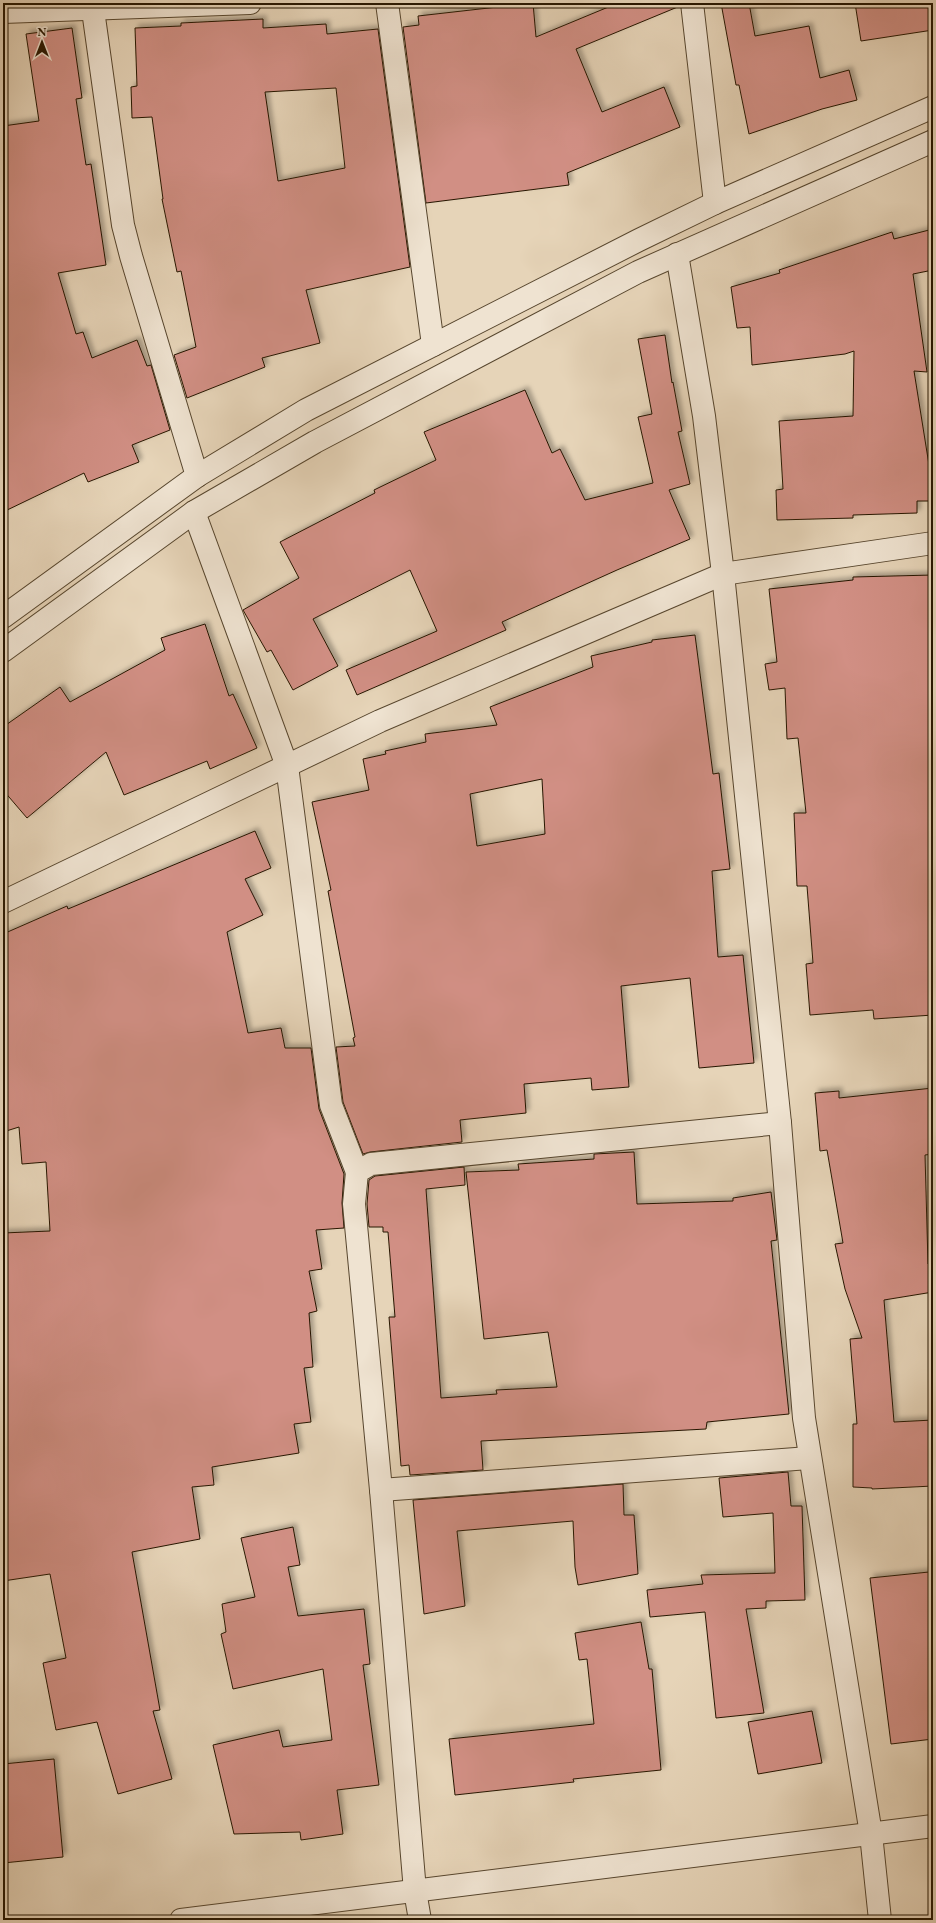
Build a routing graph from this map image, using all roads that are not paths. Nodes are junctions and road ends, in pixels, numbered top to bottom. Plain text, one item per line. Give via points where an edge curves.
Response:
1 (250, 3) edge
2 (387, 3) edge
3 (692, 3) edge
4 (92, 5) edge
5 (3, 12) edge
6 (933, 107) edge
7 (933, 141) edge
8 (714, 203) junction
9 (677, 254) junction
10 (433, 345) junction
11 (197, 476) junction
12 (194, 512) junction
13 (933, 542) edge
14 (723, 574) junction
15 (3, 617) edge
16 (3, 651) edge
17 (287, 766) junction
18 (3, 902) edge
19 (780, 1123) junction
20 (357, 1172) junction
21 (809, 1458) junction
22 (381, 1490) junction
23 (933, 1826) edge
24 (870, 1834) junction
25 (415, 1891) junction
26 (181, 1920) edge
27 (420, 1920) edge
28 (880, 1920) edge

1 - 4 street
2 - 10 street
3 - 8 street
4 - 5 street
4 - 11 street via 123,225
6 - 8 street
7 - 9 street
8 - 10 street
9 - 12 street via 638,272 315,442
9 - 14 street via 704,416
10 - 11 street via 306,410
11 - 15 street
12 - 16 street
12 - 17 street
13 - 14 street
14 - 17 street via 380,721
14 - 19 street
17 - 18 street
17 - 20 street via 331,1106
19 - 20 street via 372,1164
19 - 21 street
20 - 22 street via 354,1204
21 - 22 street
21 - 24 street
22 - 25 street
23 - 24 street
24 - 25 street
24 - 28 street
25 - 26 street
25 - 27 street

